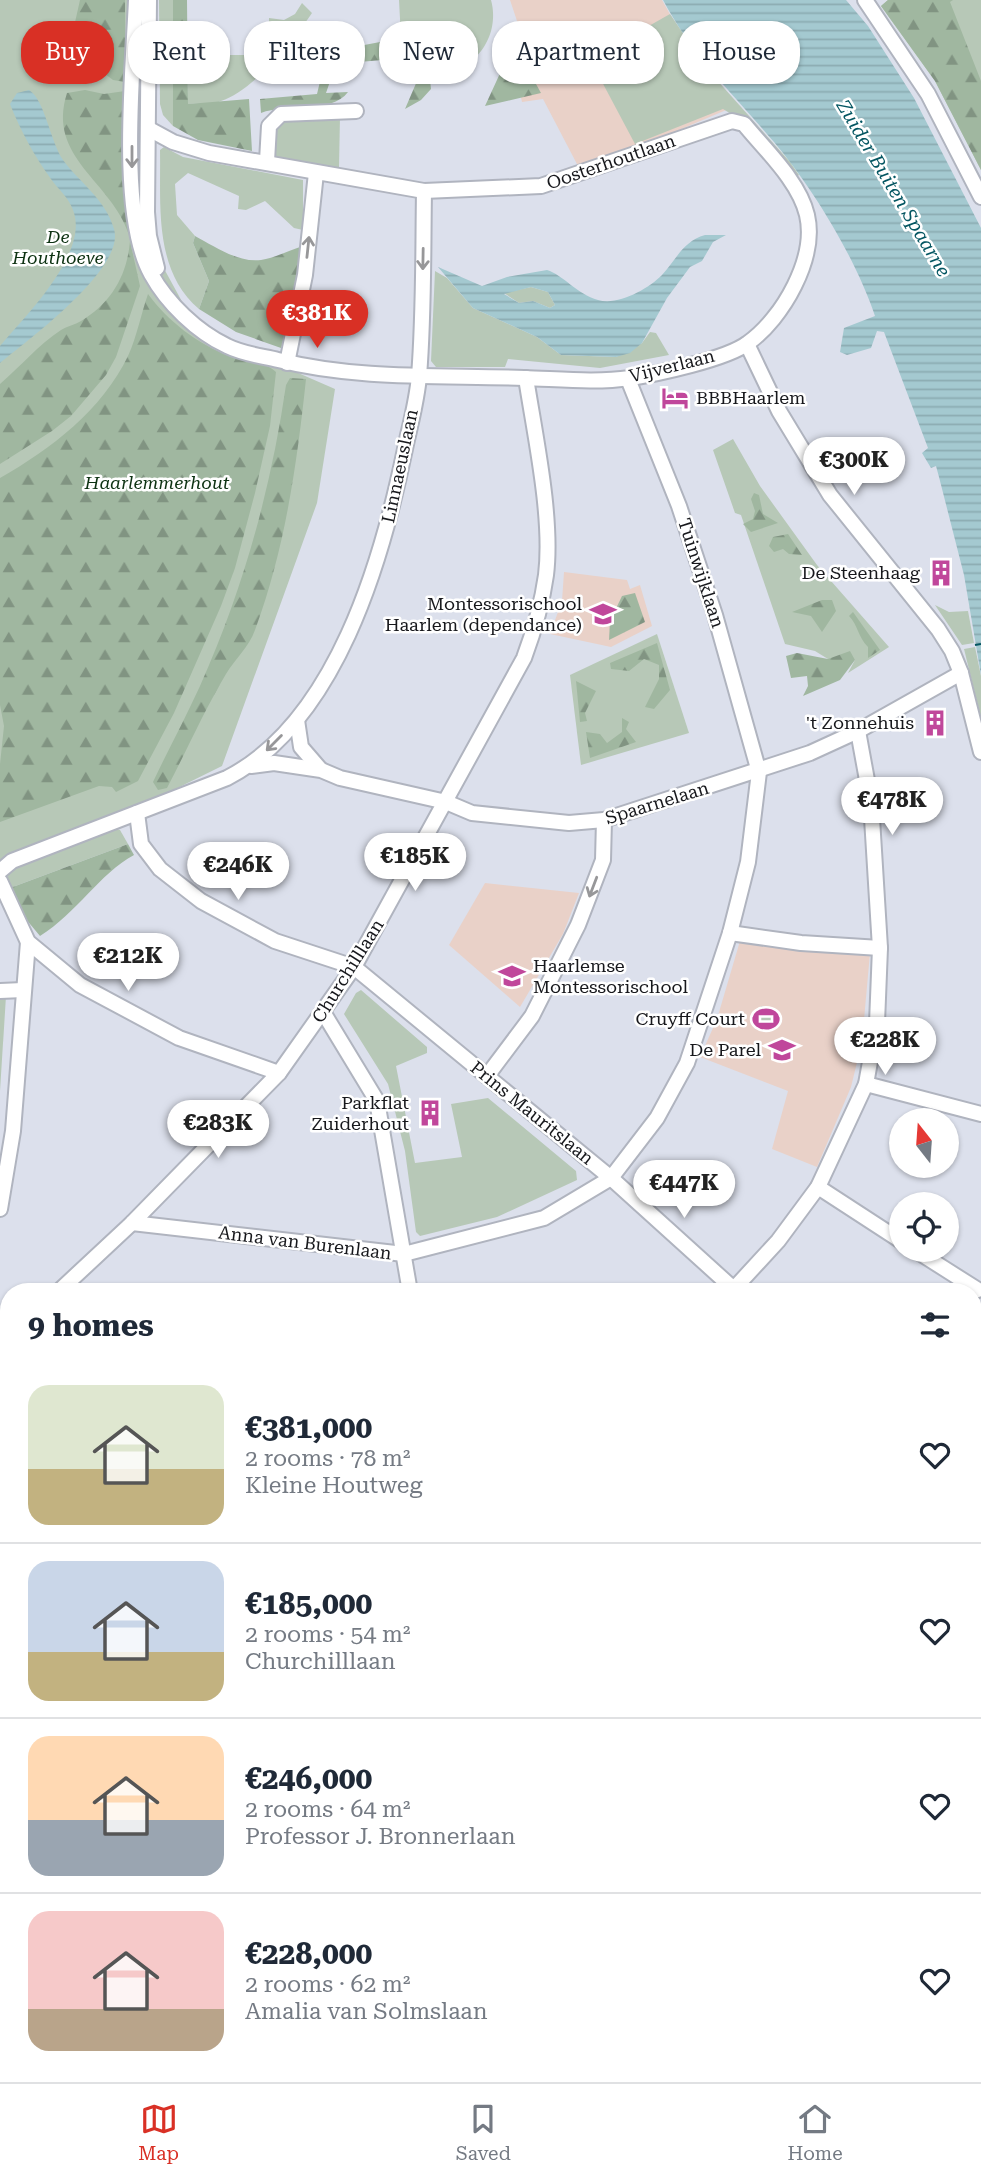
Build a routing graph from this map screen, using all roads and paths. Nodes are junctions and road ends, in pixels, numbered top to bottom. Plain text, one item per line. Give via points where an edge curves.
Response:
1 (136, 0) edge
2 (149, 0) edge
3 (865, 0) edge
4 (356, 111) dead end
5 (149, 129) junction
6 (267, 162) junction
7 (316, 173) junction
8 (424, 191) junction
9 (981, 197) edge
10 (809, 230) joint
11 (165, 293) junction
12 (747, 344) junction
13 (287, 363) junction
14 (419, 377) junction
15 (526, 378) junction
16 (628, 379) junction
17 (961, 673) junction
18 (297, 719) junction
19 (858, 730) junction
20 (981, 752) edge
21 (251, 766) junction
22 (321, 770) junction
23 (759, 772) junction
24 (446, 802) junction
25 (137, 813) junction
26 (604, 820) junction
27 (0, 871) edge
28 (0, 881) edge
29 (730, 933) junction
30 (28, 942) junction
31 (880, 948) junction
32 (354, 967) junction
33 (23, 990) junction
34 (0, 991) edge
35 (323, 1012) junction
36 (279, 1073) junction
37 (487, 1076) junction
38 (866, 1084) junction
39 (981, 1114) edge
40 (6, 1130) edge
41 (611, 1178) junction
42 (818, 1187) junction
43 (0, 1209) edge
44 (132, 1223) junction
45 (889, 1233) edge
46 (404, 1254) junction
47 (933, 1262) edge
48 (68, 1283) edge
49 (409, 1283) edge
50 (725, 1283) edge
51 (741, 1283) edge
52 (965, 1283) edge

1 -> 11 street, Vijverlaan via 132,205 141,250
2 - 5 street
3 - 9 street via 928,94
4 - 6 street via 281,114 269,126
5 - 6 street, Oosterhoutlaan via 209,153
5 - 11 street via 148,225
6 - 7 street, Oosterhoutlaan
7 - 8 street, Oosterhoutlaan
13 -> 7 street via 305,275
8 - 10 street, Oosterhoutlaan via 541,186 732,121 744,124 791,183
8 -> 14 street, Linnaeuslaan
10 - 12 street, Vijverlaan via 805,265 769,323
11 - 13 street, Vijverlaan via 186,317 225,345
12 - 16 street, Vijverlaan via 690,365
12 - 17 street via 804,455 855,527 938,629
13 - 14 street, Vijverlaan via 341,373
14 - 15 street, Vijverlaan
14 - 18 street, Linnaeuslaan via 384,540 344,642
15 - 16 street, Vijverlaan
15 - 24 street, Churchilllaan via 546,531 541,600 524,658
16 - 23 street, Tuinwijklaan via 679,506
17 - 19 street, Spaarnelaan
17 - 20 street
18 -> 21 street, Linnaeuslaan
18 - 22 street via 300,747
19 - 23 street, Spaarnelaan
19 - 31 street via 871,802
21 - 22 street, Spaarnelaan via 274,763
21 - 25 street, Linnaeuslaan
22 - 24 street, Spaarnelaan
23 - 26 street, Spaarnelaan
23 - 29 street, Anna van Burenlaan via 748,862
24 - 26 street, Spaarnelaan via 472,813 569,823
24 - 32 street, Churchilllaan
25 - 27 street, Linnaeuslaan via 12,861
25 - 32 street via 141,844 160,869 201,901 275,941
26 -> 37 street via 603,860 578,925 532,1016
28 - 30 street
29 - 31 street
29 - 41 street, Anna van Burenlaan via 687,1063 657,1118
30 - 33 street
30 - 36 street via 108,1003 179,1038
31 - 38 street via 877,1023
32 - 35 street, Churchilllaan
32 - 37 street, Prins Mauritslaan
33 - 34 street
33 - 40 street
35 - 36 street, Churchilllaan
35 - 46 street via 377,1101
36 - 44 street, Churchilllaan
37 - 41 street, Prins Mauritslaan
38 - 39 street
38 - 42 street
40 - 43 street
41 - 46 street, Anna van Burenlaan via 544,1218
41 - 50 street, Prins Mauritslaan
42 - 45 street
42 - 51 street
44 - 46 street, Anna van Burenlaan
44 - 48 street, Churchilllaan
46 - 49 street
47 - 52 street

